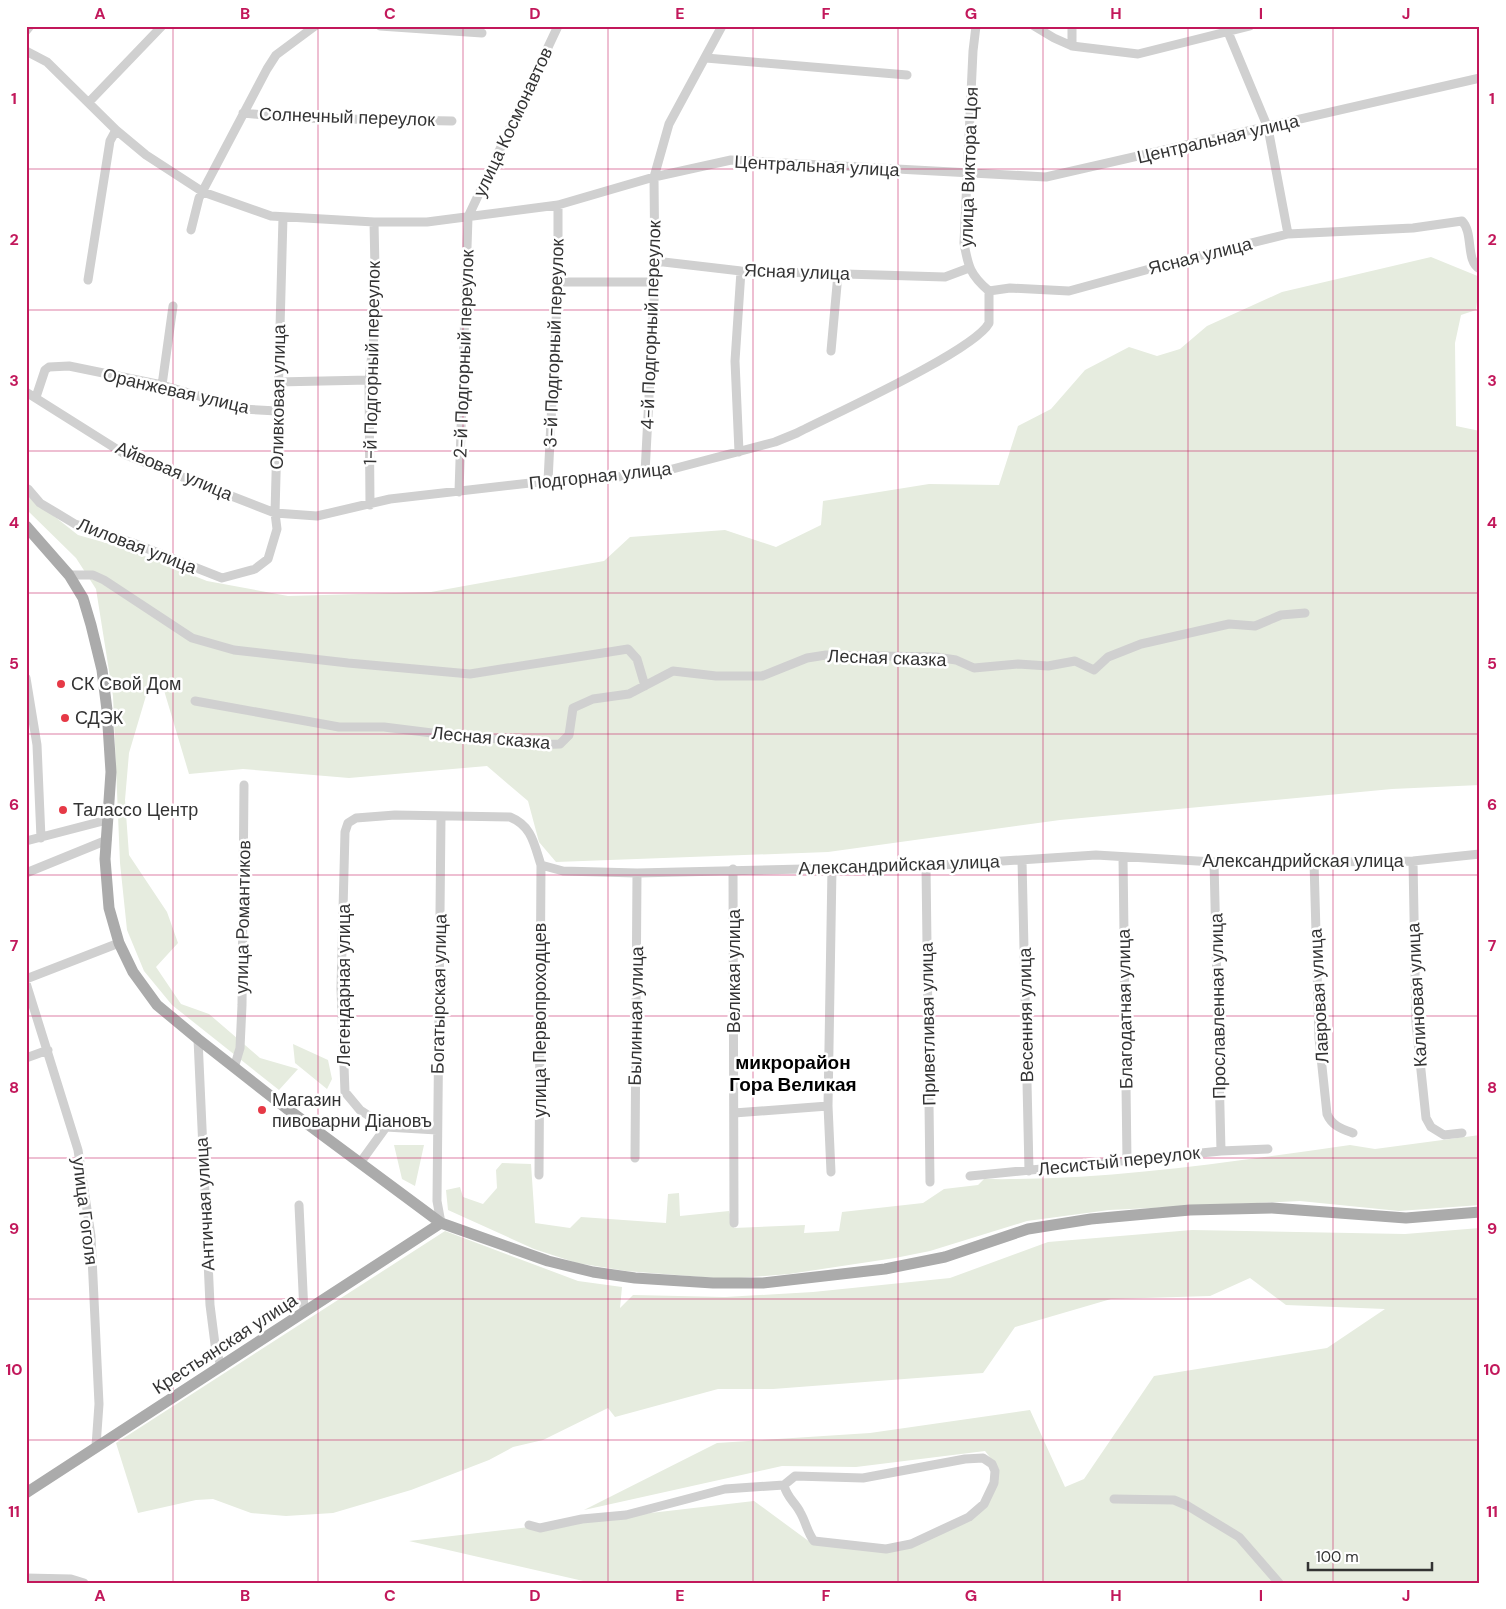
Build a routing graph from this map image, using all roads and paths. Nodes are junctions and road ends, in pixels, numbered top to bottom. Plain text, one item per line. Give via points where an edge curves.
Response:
1 (30, 26) edge
2 (162, 26) edge
3 (315, 26) edge
4 (380, 26) edge
5 (558, 26) edge
6 (722, 26) edge
7 (976, 26) edge
8 (1034, 26) edge
9 (1072, 26) edge
10 (1250, 26) edge
11 (26, 32) edge
12 (1228, 32) junction
13 (482, 33) dead end
14 (1072, 46) junction
15 (26, 50) edge
16 (706, 58) junction
17 (906, 75) dead end
18 (1480, 78) edge
19 (89, 102) junction
20 (243, 113) junction
21 (452, 120) dead end
22 (1268, 128) junction
23 (116, 130) junction
24 (966, 174) junction
25 (654, 177) junction
26 (203, 192) junction
27 (558, 205) junction
28 (283, 217) junction
29 (468, 217) junction
30 (374, 222) junction
31 (191, 230) dead end
32 (1288, 234) junction
33 (655, 261) junction
34 (968, 268) junction
35 (1478, 269) edge
36 (741, 271) junction
37 (838, 274) junction
38 (88, 280) dead end
39 (558, 282) junction
40 (655, 282) junction
41 (989, 291) junction
42 (173, 306) dead end
43 (831, 351) dead end
44 (369, 380) junction
45 (277, 382) junction
46 (162, 385) junction
47 (26, 392) edge
48 (36, 397) junction
49 (277, 411) junction
50 (739, 452) junction
51 (645, 473) junction
52 (548, 481) junction
53 (28, 489) dead end
54 (460, 492) junction
55 (370, 505) junction
56 (275, 513) junction
57 (26, 526) edge
58 (255, 570) joint
59 (69, 575) junction
60 (1305, 613) dead end
61 (26, 678) edge
62 (645, 686) junction
63 (195, 701) dead end
64 (244, 785) dead end
65 (441, 817) junction
66 (107, 820) junction
67 (41, 838) junction
68 (107, 840) junction
69 (26, 841) edge
70 (1480, 854) edge
71 (1123, 857) junction
72 (1022, 860) junction
73 (1413, 861) junction
74 (1214, 862) junction
75 (1314, 862) junction
76 (541, 865) junction
77 (926, 866) junction
78 (832, 868) junction
79 (734, 870) junction
80 (26, 873) edge
81 (637, 873) junction
82 (119, 943) junction
83 (26, 979) edge
84 (26, 983) edge
85 (198, 1039) junction
86 (48, 1050) junction
87 (26, 1058) edge
88 (234, 1068) junction
89 (828, 1106) junction
90 (734, 1113) junction
91 (386, 1127) junction
92 (437, 1130) junction
93 (1353, 1133) dead end
94 (1462, 1133) dead end
95 (1268, 1149) dead end
96 (1221, 1151) junction
97 (635, 1158) dead end
98 (1127, 1161) junction
99 (360, 1163) junction
100 (1029, 1170) junction
101 (831, 1172) dead end
102 (539, 1175) dead end
103 (970, 1176) dead end
104 (930, 1182) dead end
105 (299, 1205) dead end
106 (1480, 1212) edge
107 (734, 1222) dead end
108 (441, 1223) junction
109 (304, 1313) junction
110 (222, 1367) junction
111 (96, 1446) junction
112 (784, 1485) junction
113 (26, 1493) edge
114 (1114, 1499) dead end
115 (529, 1525) dead end
116 (26, 1578) edge
117 (84, 1583) edge
118 (1279, 1583) edge

1 - 11 street
2 - 19 street
3 - 20 street via 276,56
4 - 13 street
5 - 29 street, улица Космонавтов
6 - 16 street, 4-й Подгорный переулок
7 - 24 street, улица Виктора Цоя
8 - 14 street
9 - 14 street
10 - 12 street
12 - 14 street via 1138,54
12 - 22 street
15 - 19 street, Центральная улица via 47,62
16 - 17 street
16 - 25 street, 4-й Подгорный переулок via 670,124
18 - 22 street, Центральная улица
19 - 23 street, Центральная улица
20 - 21 street, Солнечный переулок via 293,118
20 - 26 street
22 - 24 street, Центральная улица via 1046,178
22 - 32 street
23 - 26 street, Центральная улица via 157,164
23 - 38 street via 110,142
24 - 25 street, Центральная улица via 731,160
24 - 34 street, улица Виктора Цоя via 964,243
25 - 27 street, Центральная улица
25 - 33 street, 4-й Подгорный переулок
26 - 28 street, Центральная улица via 271,216
26 - 31 street
27 - 29 street, Центральная улица
27 - 39 street, 3-й Подгорный переулок
28 - 30 street, Центральная улица
28 - 45 street, Оливковая улица
29 - 30 street, Центральная улица via 426,222
29 - 54 street, 2-й Подгорный переулок
30 - 44 street, 1-й Подгорный переулок via 376,318
32 - 35 street, Ясная улица via 1413,228 1462,221 1468,230 1473,262
32 - 41 street, Ясная улица via 1069,291 1010,288
33 - 36 street, Ясная улица
33 - 40 street, 4-й Подгорный переулок
34 - 37 street, Ясная улица via 945,277
34 - 41 street, улица Виктора Цоя
36 - 37 street, Ясная улица
36 - 50 street via 735,361
37 - 43 street
39 - 40 street
39 - 52 street, 3-й Подгорный переулок
40 - 51 street, 4-й Подгорный переулок
41 - 50 street, Подгорная улица via 989,323 986,329 952,354 797,433
42 - 46 street
44 - 45 street
44 - 55 street, 1-й Подгорный переулок
45 - 49 street, Оливковая улица
46 - 48 street, Оранжевая улица via 69,366 49,367
46 - 49 street, Оранжевая улица via 242,409
47 - 48 street, Айвовая улица
48 - 56 street, Айвовая улица via 126,455
49 - 56 street, Оливковая улица
50 - 51 street, Подгорная улица
51 - 52 street, Подгорная улица
52 - 54 street, Подгорная улица
53 - 58 street, Лиловая улица via 40,503 75,524 222,578
54 - 55 street, Подгорная улица via 390,499
55 - 56 street, Подгорная улица via 317,516
56 - 58 street, Оливковая улица via 277,529 268,559
57 - 59 main road
59 - 62 street via 93,575 104,580 192,638 234,650 470,674 628,650 637,659
59 - 66 main road via 83,598 102,670 111,772
60 - 62 street, Лесная сказка via 1281,615 1255,626 1229,624 1141,644 1108,657 1094,670 1075,661 1048,666 1018,664 974,668 956,660 936,657 826,655 807,658 762,676 716,676 673,671
61 - 67 street via 37,745
62 - 63 street, Лесная сказка via 629,694 593,699 573,708 569,735 560,744 542,745 508,738 472,738 384,727 339,727
64 - 88 street, улица Романтиков via 240,1048
65 - 76 street via 510,817 521,822 529,831
65 - 91 street, Легендарная улица via 356,818 348,824 345,832 341,988 345,1092 360,1110
65 - 92 street, Богатырская улица
66 - 67 street
66 - 68 main road
67 - 69 street
68 - 80 street
68 - 82 main road via 105,859 109,908
70 - 73 street, Александрийская улица
71 - 72 street, Александрийская улица via 1096,854
71 - 74 street, Александрийская улица
71 - 98 street, Благодатная улица
72 - 77 street, Александрийская улица
72 - 100 street, Весенняя улица
73 - 75 street, Александрийская улица
73 - 94 street, Калиновая улица via 1416,1023 1426,1118 1431,1128 1444,1136
74 - 75 street, Александрийская улица
74 - 96 street, Прославленная улица
75 - 93 street, Лавровая улица via 1319,1038 1327,1114 1336,1126
76 - 81 street, Александрийская улица via 563,871
76 - 102 street, улица Первопроходцев
77 - 78 street, Александрийская улица
77 - 104 street, Приветливая улица
78 - 79 street, Александрийская улица
78 - 89 street
79 - 81 street, Александрийская улица
79 - 90 street, Великая улица
81 - 97 street, Былинная улица
82 - 83 street
82 - 85 main road via 133,972 157,1006
84 - 86 street, улица Гоголя
85 - 88 main road
85 - 110 street, Античная улица via 210,1305 216,1352
86 - 87 street
86 - 111 street, улица Гоголя via 78,1150 91,1236 99,1404
88 - 99 main road
89 - 90 street
89 - 101 street
90 - 107 street, Великая улица
91 - 92 street
91 - 99 street
92 - 108 street, Богатырская улица via 437,1201
95 - 96 street, Лесистый переулок
96 - 98 street, Лесистый переулок
98 - 100 street, Лесистый переулок
99 - 108 main road
100 - 103 street, Лесистый переулок
105 - 109 street
106 - 108 main road via 1406,1218 1272,1208 1190,1210 1091,1219 1028,1229 944,1257 885,1269 743,1283 635,1278 593,1272 548,1261
108 - 109 main road, Крестьянская улица
109 - 110 main road, Крестьянская улица
110 - 111 main road, Крестьянская улица
111 - 113 main road, Крестьянская улица
112 - 112 street via 795,1476 863,1478 983,1458 992,1464 995,1471 994,1483 984,1504 969,1517 911,1544 886,1549 814,1541
112 - 115 street via 725,1489 626,1515 582,1519 540,1528
114 - 118 street via 1174,1500 1188,1506 1239,1537
116 - 117 street via 71,1579

